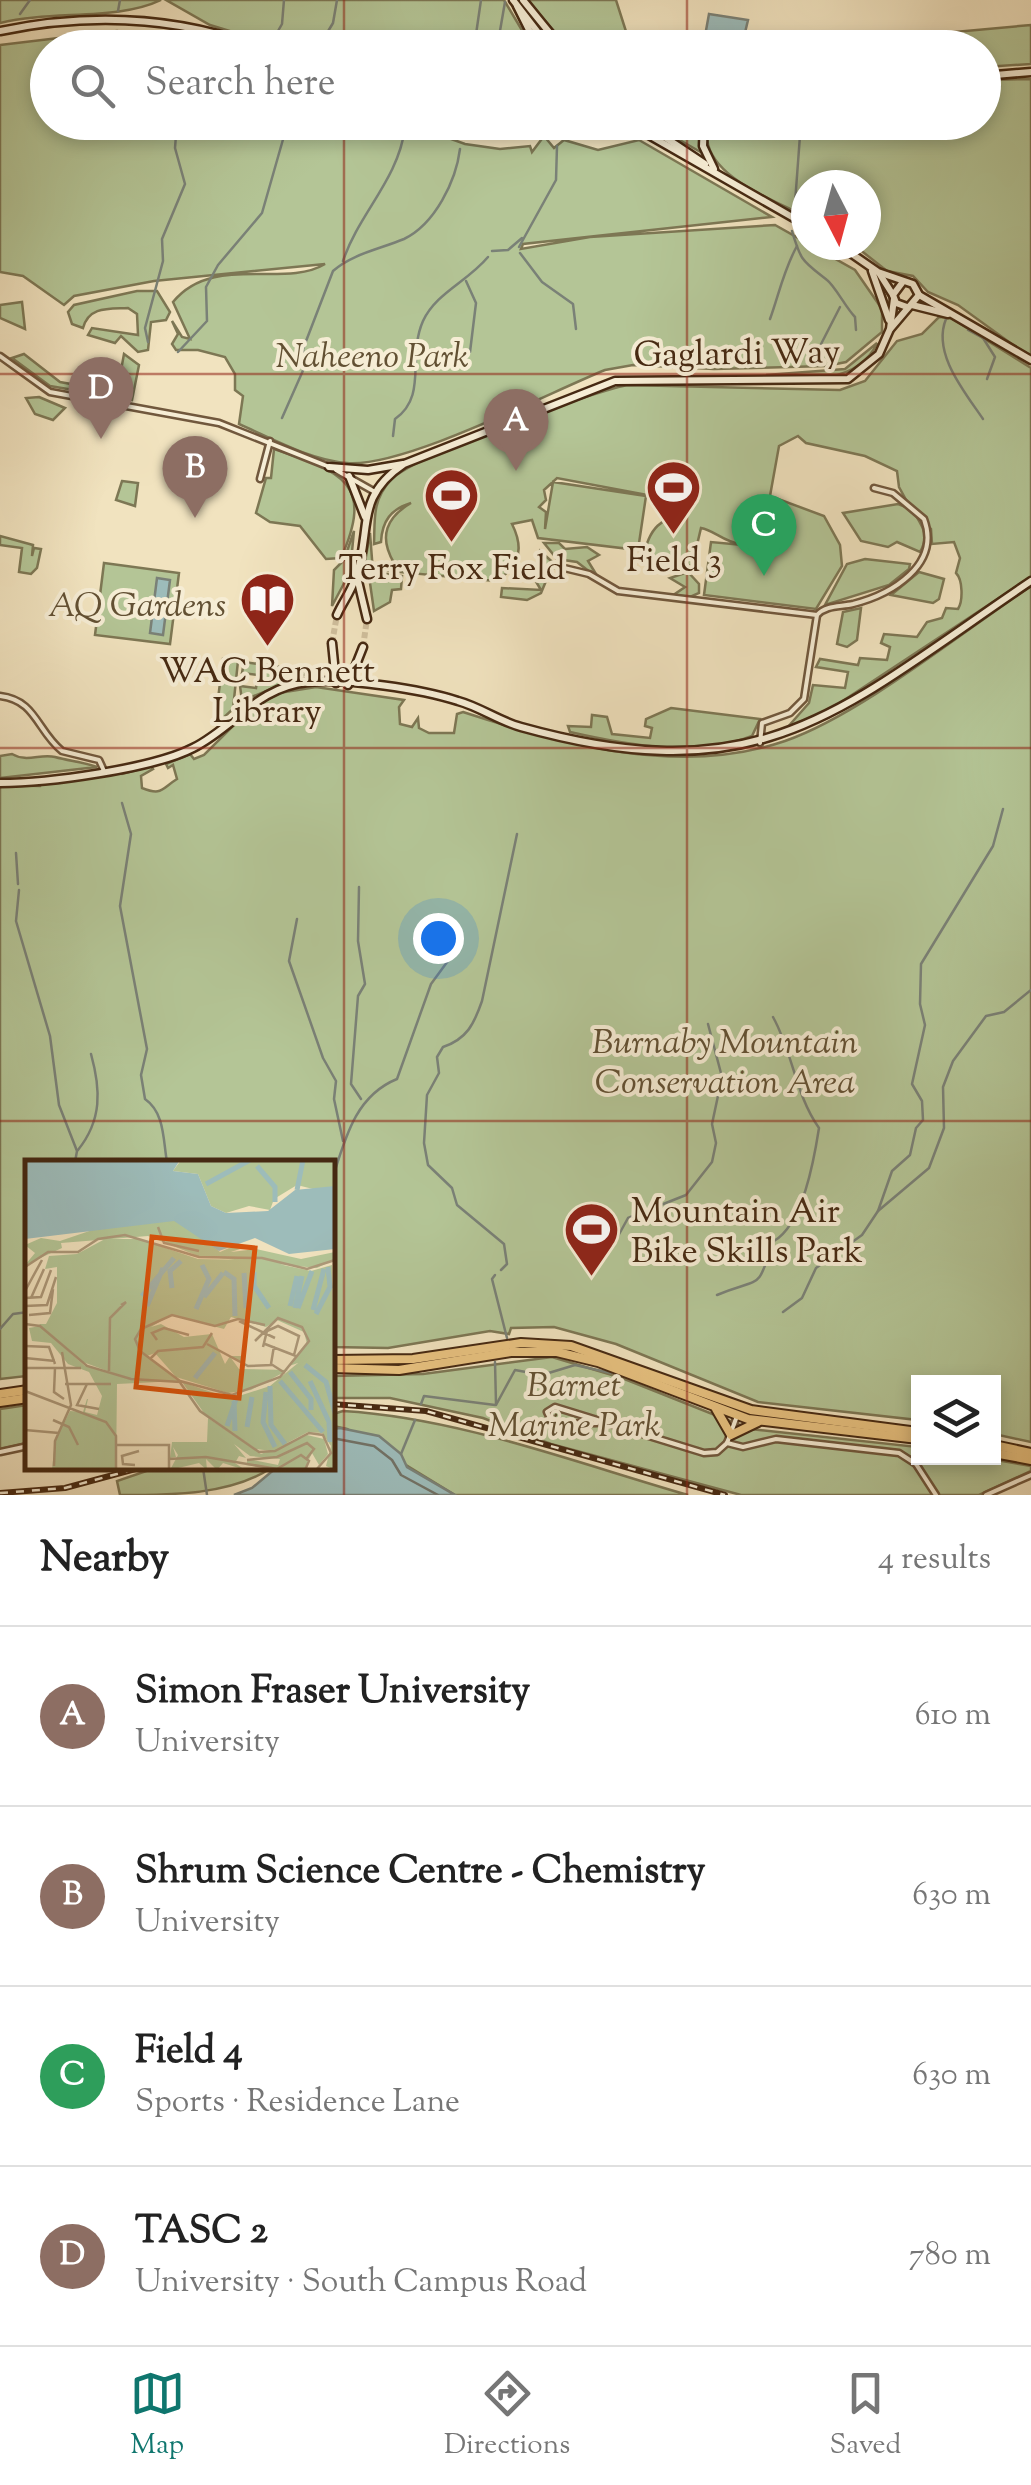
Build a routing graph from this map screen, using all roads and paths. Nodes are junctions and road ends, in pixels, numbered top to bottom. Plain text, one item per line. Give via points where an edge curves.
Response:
1 (518, 2) edge
2 (196, 30) edge
3 (530, 30) edge
4 (537, 30) edge
5 (545, 30) edge
6 (0, 31) edge
7 (1031, 72) edge
8 (1001, 75) edge
9 (660, 140) edge
10 (669, 140) edge
11 (702, 140) edge
12 (705, 164) junction
13 (715, 170) junction
14 (791, 216) edge
15 (862, 260) edge
16 (869, 265) junction
17 (878, 272) junction
18 (902, 282) junction
19 (918, 295) junction
20 (894, 298) junction
21 (910, 306) junction
22 (954, 315) junction
23 (890, 329) junction
24 (0, 356) edge
25 (1031, 360) edge
26 (270, 442) junction
27 (404, 464) junction
28 (330, 466) junction
29 (349, 476) junction
30 (260, 479) dead end
31 (874, 488) dead end
32 (375, 492) junction
33 (365, 518) junction
34 (560, 567) dead end
35 (357, 576) junction
36 (1031, 581) edge
37 (337, 615) tunnel mouth
38 (817, 615) junction
39 (367, 619) tunnel mouth
40 (332, 643) tunnel mouth
41 (363, 647) tunnel mouth
42 (342, 684) junction
43 (0, 696) edge
44 (760, 743) junction
45 (104, 771) junction
46 (0, 784) edge
47 (335, 1360) edge
48 (335, 1368) edge
49 (25, 1394) edge
50 (0, 1398) edge
51 (716, 1409) junction
52 (739, 1411) junction
53 (597, 1422) junction
54 (758, 1422) junction
55 (911, 1431) edge
56 (729, 1439) junction
57 (911, 1439) edge
58 (25, 1447) edge
59 (1001, 1450) edge
60 (1001, 1451) edge
61 (0, 1452) edge
62 (1031, 1453) edge
63 (1031, 1460) edge
64 (1031, 1475) edge
65 (936, 1495) edge
66 (986, 1495) edge

1 - 3 street
1 - 4 street
1 - 5 street
2 - 6 street via 73,20
7 - 8 street
9 - 12 street
10 - 12 street
11 - 13 street
12 - 13 street
13 - 14 street
15 - 16 street
16 - 17 street
16 - 23 street
17 - 18 street
17 - 20 street
18 - 19 street via 913,284
18 - 20 street
19 - 21 street, Gaglardi Way
19 - 22 street
20 - 21 street
20 - 23 street, Gaglardi Way
21 - 22 street
21 - 23 street, Gaglardi Way
22 - 25 street
23 - 27 street, Gaglardi Way via 874,361 840,381 615,380
24 - 26 street via 50,392 219,423
26 - 28 street
26 - 30 street
27 - 28 street via 368,470
27 - 32 street, Gaglardi Way
28 - 29 street
29 - 32 street
29 - 33 street
31 - 38 street via 893,493 924,519 928,548 893,588
32 - 33 street, Gaglardi Way
33 - 35 street, Gaglardi Way
34 - 38 street via 618,591
35 - 37 street, Gaglardi Way
35 - 39 street, Gaglardi Way
36 - 44 street via 854,701
38 - 44 street via 804,699 790,713 762,723
40 - 42 street
41 - 42 street
42 - 44 street via 449,698 512,725 640,751 710,752
42 - 45 street via 273,690 186,752
43 - 45 street via 32,709 62,751 99,760
45 - 46 street
47 - 52 main road via 571,1346
48 - 51 main road via 399,1370 511,1352 557,1352
49 - 50 main road
51 - 52 main road
51 - 56 main road
52 - 54 main road
52 - 55 main road
52 - 56 street
53 - 53 street via 555,1408 547,1415 553,1424
53 - 56 street via 704,1453 717,1452
54 - 56 main road
54 - 57 main road
56 - 65 street via 744,1448 776,1440 899,1453 916,1464
58 - 61 street
59 - 62 main road
60 - 63 main road
64 - 66 street

